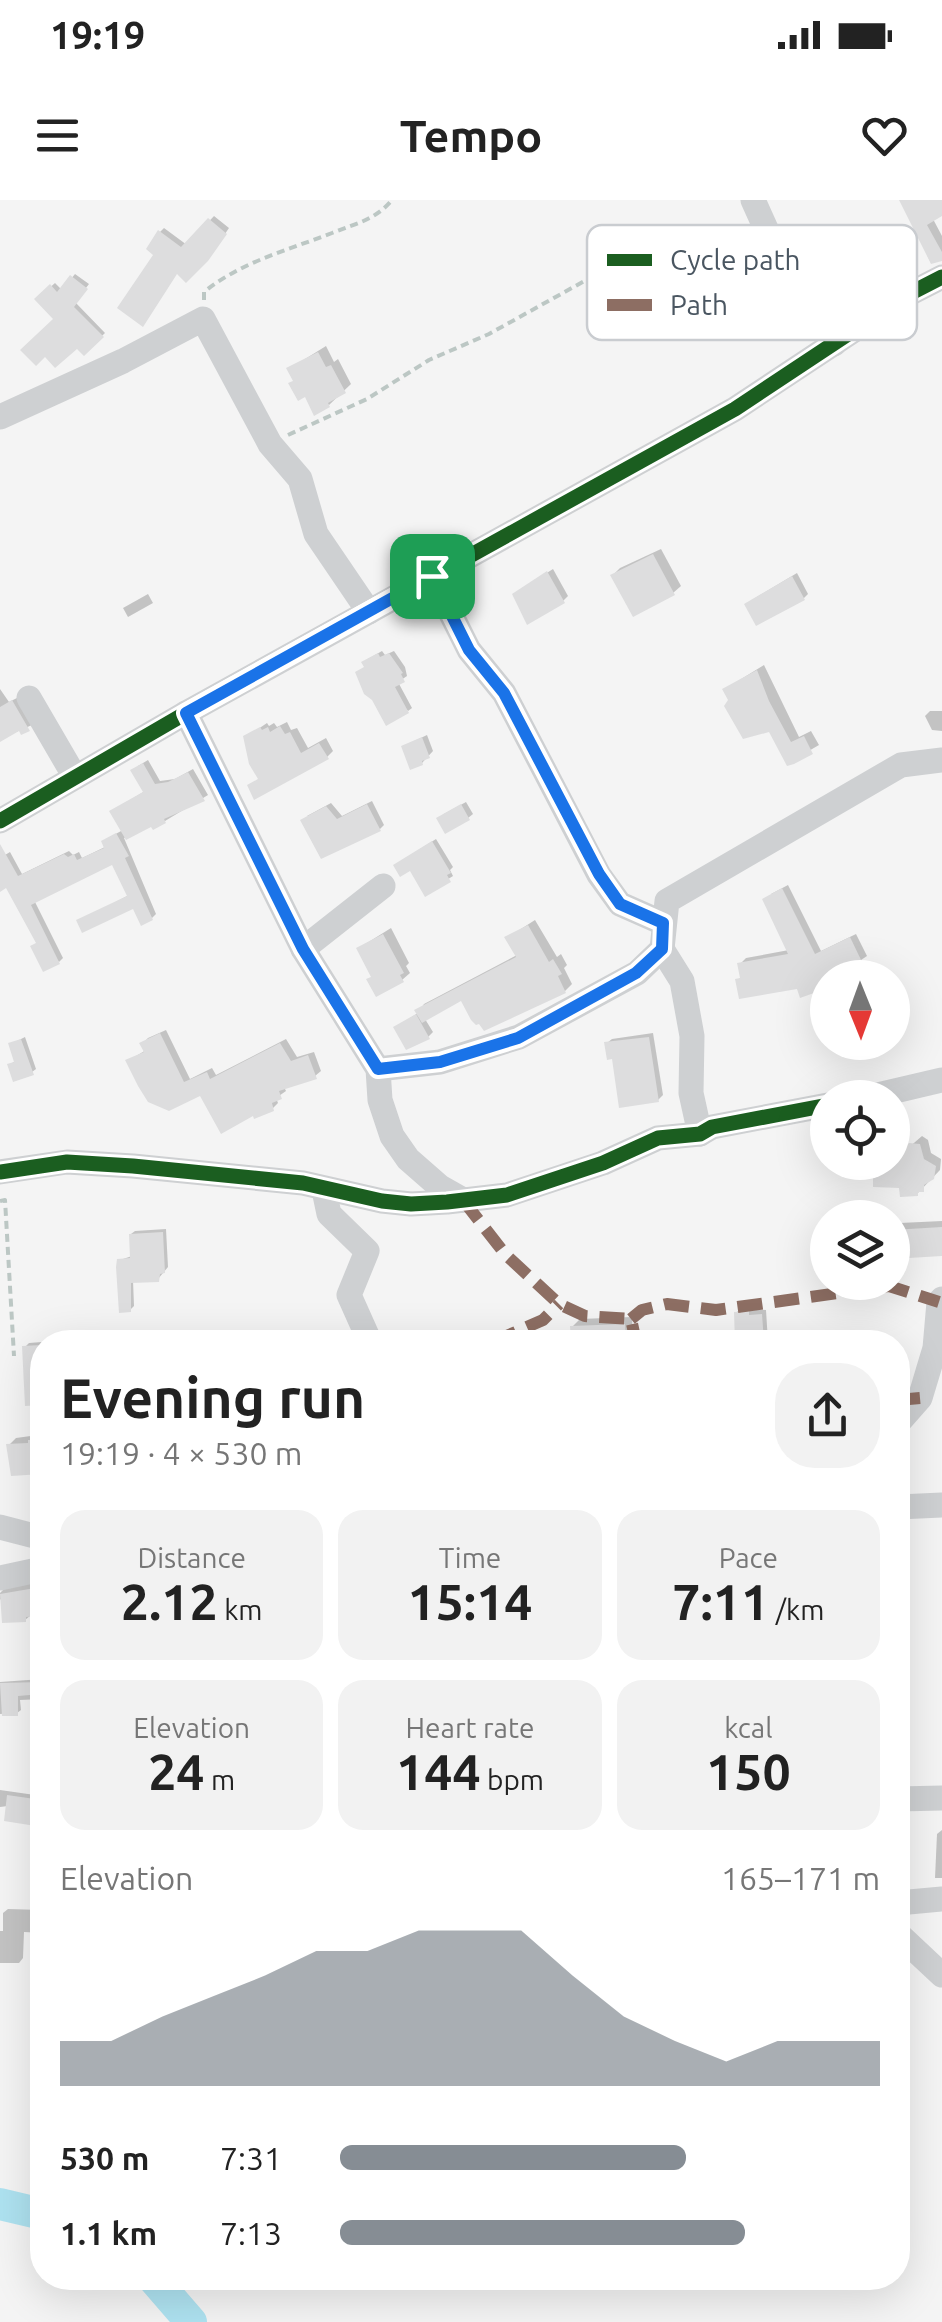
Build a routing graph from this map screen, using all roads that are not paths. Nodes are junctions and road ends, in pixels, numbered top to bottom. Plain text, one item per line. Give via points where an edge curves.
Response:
1 (752, 200) edge
2 (764, 225) edge
3 (942, 276) edge
4 (917, 290) edge
5 (831, 340) edge
6 (840, 340) edge
7 (834, 344) junction
8 (0, 417) edge
9 (432, 576) junction
10 (369, 612) junction
11 (29, 698) dead end
12 (186, 713) junction
13 (942, 760) edge
14 (75, 778) junction
15 (0, 820) edge
16 (383, 886) dead end
17 (663, 936) junction
18 (303, 949) junction
19 (378, 1069) junction
20 (942, 1080) edge
21 (910, 1087) edge
22 (810, 1108) edge
23 (700, 1134) junction
24 (0, 1172) edge
25 (324, 1190) junction
26 (464, 1200) junction
27 (942, 1299) edge
28 (364, 1330) edge
29 (910, 1409) edge
30 (942, 1504) edge
31 (910, 1506) edge
32 (0, 1527) edge
33 (30, 1535) edge
34 (30, 1571) edge
35 (0, 1578) edge
36 (942, 1798) edge
37 (910, 1799) edge
38 (942, 1898) edge
39 (910, 1902) edge
40 (910, 1945) edge
41 (942, 1975) edge

1 - 2 street
3 - 4 street
5 - 7 street
6 - 7 street
7 - 9 street via 735,410
8 - 10 street via 203,320 270,444 300,478 316,534
9 - 10 street
9 - 17 street via 469,650 504,693 599,874 620,904
10 - 12 street
11 - 14 street
12 - 14 street
12 - 18 street
13 - 17 street via 901,764 667,901
14 - 15 street
16 - 18 street
17 - 19 street via 636,973 518,1038 440,1062
17 - 23 street via 682,981 692,1036 690,1093
18 - 19 street
19 - 26 street via 392,1136 408,1159
20 - 21 street
22 - 23 street
23 - 26 street via 658,1138 546,1184
24 - 25 street via 67,1162
25 - 26 street via 411,1204
25 - 28 street via 329,1214 367,1251 348,1295
27 - 29 street via 920,1398
30 - 31 street
32 - 33 street
34 - 35 street
36 - 37 street
38 - 39 street
40 - 41 street

